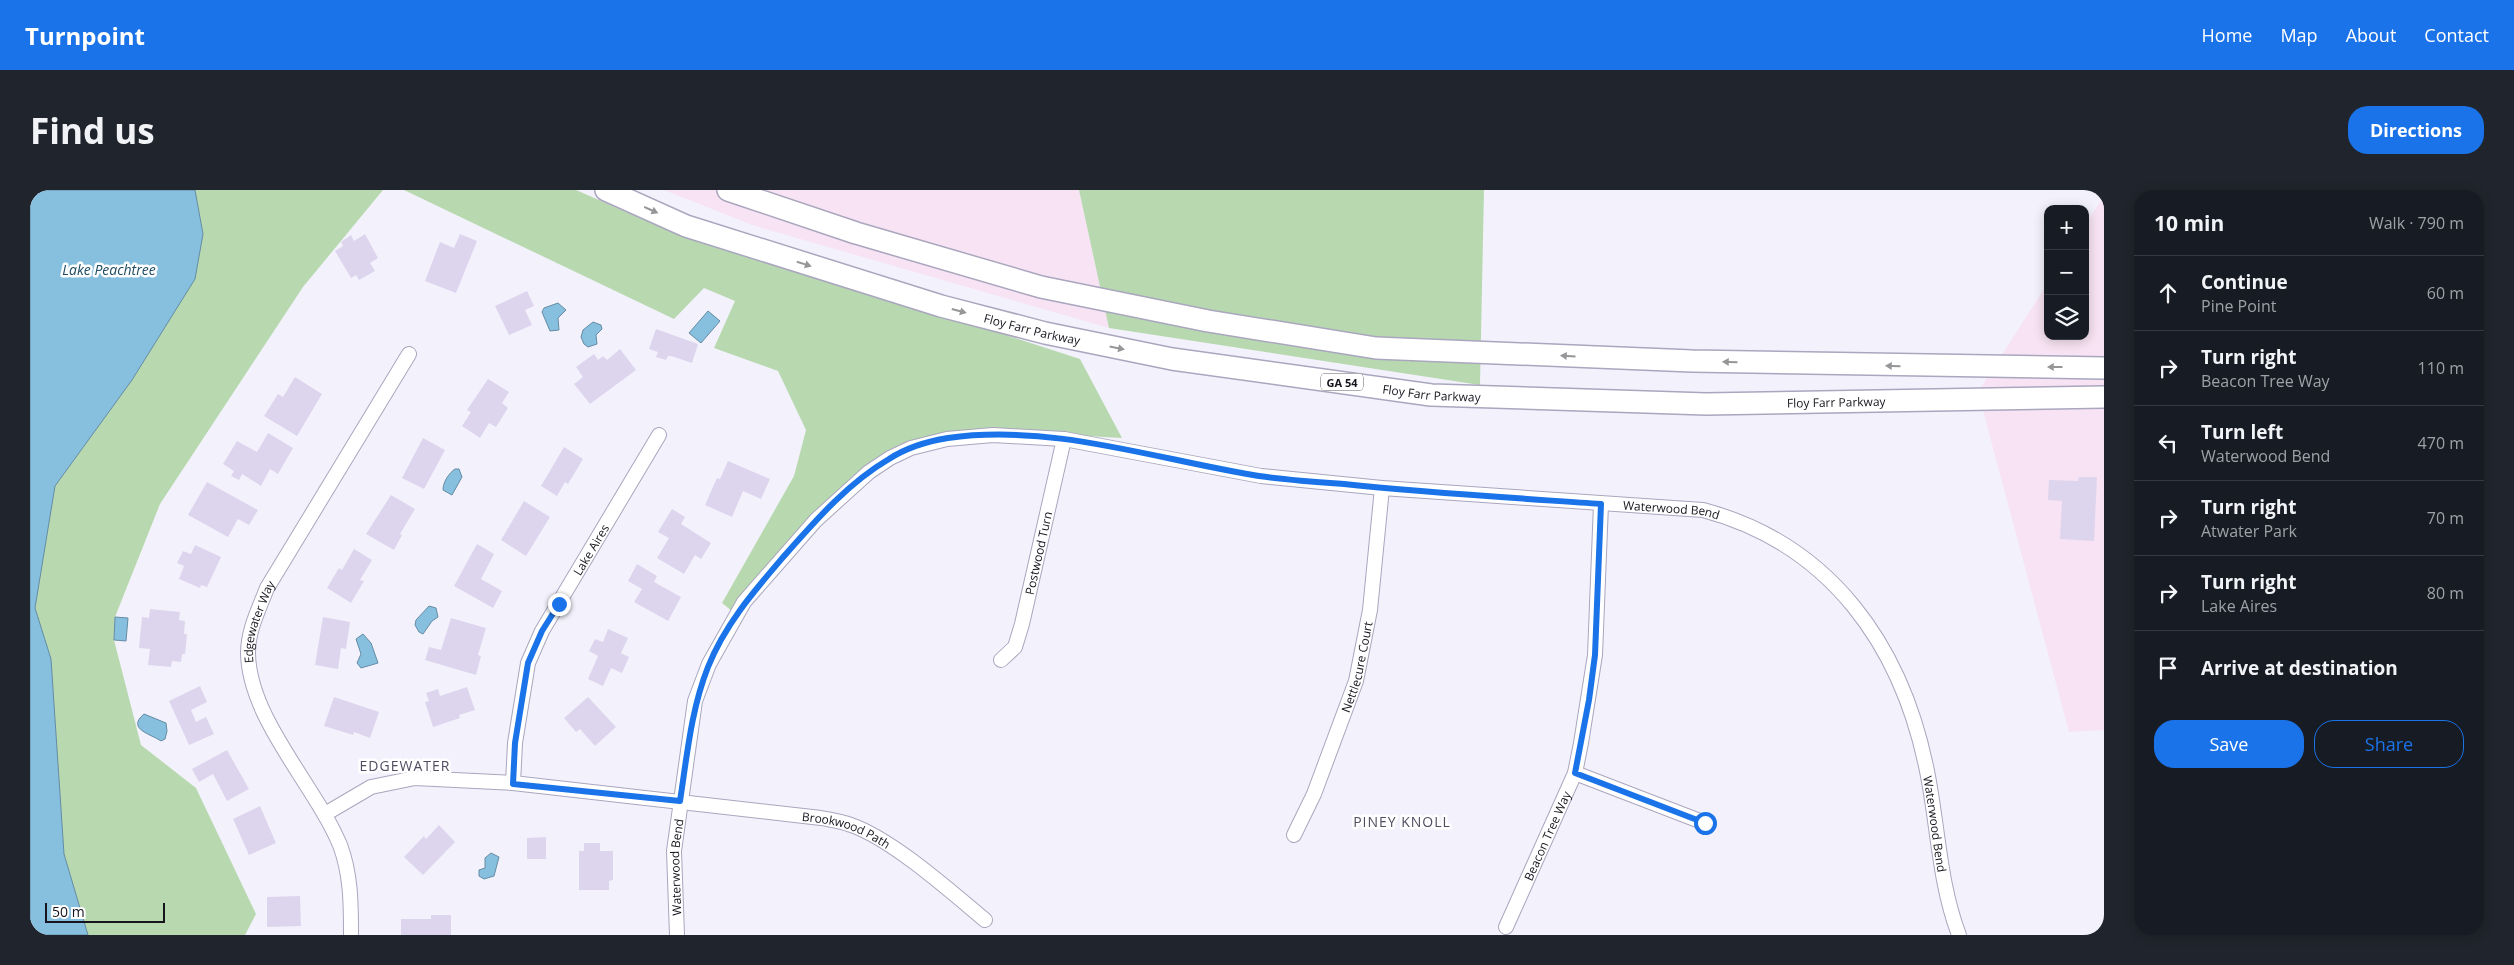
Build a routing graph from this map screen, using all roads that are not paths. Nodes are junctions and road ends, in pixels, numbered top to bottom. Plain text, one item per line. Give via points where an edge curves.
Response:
1 (606, 190) edge
2 (728, 190) edge
3 (409, 354) dead end
4 (2104, 368) edge
5 (2104, 397) edge
6 (659, 435) dead end
7 (1064, 439) junction
8 (1382, 488) junction
9 (1601, 504) junction
10 (1001, 660) dead end
11 (1575, 773) junction
12 (513, 784) junction
13 (680, 801) junction
14 (325, 814) junction
15 (1705, 823) dead end
16 (1294, 835) dead end
17 (985, 920) dead end
18 (1506, 927) dead end
19 (351, 935) edge
20 (676, 935) edge
21 (1959, 935) edge

1 -> 5 main road, Floy Farr Parkway / GA 54 via 686,226 941,306 1045,334 1172,359 1431,394 1706,404
4 -> 2 main road via 1692,362 1376,348 1208,321 1041,288 856,233
3 - 14 street, Edgewater Way via 267,588 253,623 248,652 252,682 271,727
6 - 12 street, Lake Aires via 542,631 528,663 515,743
7 - 8 street, Waterwood Bend via 1261,476
7 - 10 street, Postwood Turn via 1022,624 1015,647
7 - 13 street, Waterwood Bend via 993,435 947,438 890,458 832,503 744,602 719,643 695,701
8 - 9 street, Waterwood Bend
8 - 16 street, Nettlecure Court via 1370,610 1356,681 1314,794
9 - 11 street, Beacon Tree Way via 1595,655
9 - 21 street, Waterwood Bend via 1703,510 1749,524 1810,562 1875,633 1908,701 1927,770 1942,866
11 - 15 street
11 - 18 street, Beacon Tree Way
12 - 13 street, Brookwood Path
12 - 14 street, Brookwood Path via 407,779 371,787
13 - 17 street, Brookwood Path via 850,824 895,850
13 - 20 street, Waterwood Bend via 674,851
14 - 19 street, Edgewater Way via 340,846 351,889

